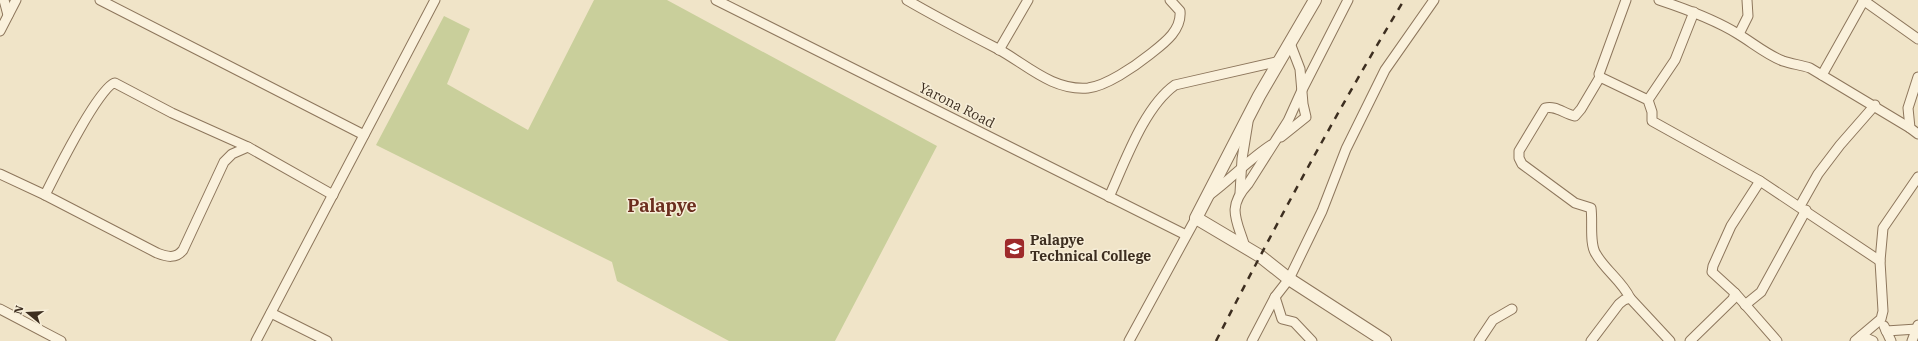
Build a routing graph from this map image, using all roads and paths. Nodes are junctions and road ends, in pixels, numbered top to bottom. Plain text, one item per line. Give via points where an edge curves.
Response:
1 (4, 0) edge
2 (16, 0) edge
3 (100, 0) edge
4 (435, 0) edge
5 (716, 0) edge
6 (909, 0) edge
7 (1028, 0) edge
8 (1170, 0) edge
9 (1315, 0) edge
10 (1348, 0) edge
11 (1434, 0) edge
12 (1626, 0) edge
13 (1660, 0) edge
14 (1747, 0) edge
15 (1864, 0) edge
16 (1694, 12) junction
17 (8, 15) junction
18 (0, 30) edge
19 (1739, 34) junction
20 (1918, 39) edge
21 (1290, 43) junction
22 (1000, 50) junction
23 (1280, 61) junction
24 (1822, 75) junction
25 (1600, 77) junction
26 (1918, 77) edge
27 (1302, 90) junction
28 (1648, 100) junction
29 (1875, 105) junction
30 (1249, 114) junction
31 (1910, 128) junction
32 (1918, 134) edge
33 (364, 135) junction
34 (1275, 142) junction
35 (248, 147) junction
36 (1241, 169) junction
37 (0, 174) edge
38 (1918, 177) edge
39 (1760, 181) junction
40 (1240, 193) junction
41 (45, 195) junction
42 (333, 195) junction
43 (1109, 196) junction
44 (1208, 196) junction
45 (1803, 208) junction
46 (1196, 218) junction
47 (1186, 235) junction
48 (1245, 247) junction
49 (1880, 261) junction
50 (1289, 279) junction
51 (1735, 293) junction
52 (1275, 297) junction
53 (1630, 298) junction
54 (1745, 305) junction
55 (0, 309) edge
56 (1512, 309) dead end
57 (271, 313) junction
58 (1881, 319) junction
59 (1917, 327) edge
60 (1886, 331) junction
61 (46, 337) edge
62 (1858, 339) edge
63 (61, 341) edge
64 (256, 341) edge
65 (327, 341) edge
66 (1130, 341) edge
67 (1252, 341) edge
68 (1312, 341) edge
69 (1385, 341) edge
70 (1479, 341) edge
71 (1591, 341) edge
72 (1670, 341) edge
73 (1690, 341) edge
74 (1777, 341) edge
75 (1873, 341) edge
76 (1891, 341) edge
77 (1912, 341) edge

1 - 17 street
2 - 17 street
3 - 33 street
4 - 33 street
5 - 43 street, Yarona Road
6 - 22 street
7 - 22 street
8 - 22 street via 1180,11 1180,24 1174,32 1144,59 1098,86 1080,88 1049,80
9 - 21 street
10 - 27 street
11 - 50 street via 1385,70 1346,149 1322,211
12 - 25 street
13 - 16 street
14 - 19 street via 1748,16
15 - 20 street
15 - 24 street
16 - 19 street
16 - 28 street via 1675,60
17 - 18 street
19 - 24 street via 1784,61 1794,62
21 - 23 street
21 - 27 street via 1300,69
23 - 30 street
23 - 43 street via 1175,86 1163,94 1150,113
24 - 29 street
25 - 28 street
25 - 53 street via 1582,109 1575,116 1551,106 1545,108 1518,151 1522,164 1575,203 1591,208 1591,239 1595,253
26 - 31 street via 1908,108
27 - 34 street
27 - 34 street via 1306,117
28 - 39 street via 1652,121
29 - 31 street
29 - 45 street via 1835,150 1818,174
30 - 36 street
30 - 44 street
31 - 32 street
33 - 42 street
34 - 36 street
34 - 40 street
35 - 41 street via 232,154 224,162 183,250 173,257 157,253
35 - 41 street via 112,83 93,107
35 - 42 street
36 - 40 street
36 - 44 street
37 - 41 street
38 - 49 street via 1883,228
39 - 45 street
39 - 51 street via 1731,226 1713,266 1712,272 1715,276
40 - 48 street via 1234,207 1234,218
42 - 57 street
43 - 47 street, Yarona Road
44 - 46 street
45 - 49 street
45 - 54 street via 1761,292
46 - 47 street
46 - 48 street
47 - 66 street
48 - 50 street
49 - 58 street
50 - 52 street
50 - 69 street
51 - 54 street
51 - 73 street via 1733,299
52 - 67 street
52 - 68 street via 1282,319 1294,322
53 - 71 street via 1619,304
53 - 72 street
54 - 74 street
55 - 61 street
56 - 70 street via 1493,320
57 - 64 street
57 - 65 street
58 - 60 street
58 - 62 street
59 - 60 street
59 - 77 street
60 - 76 street
61 - 63 street
62 - 75 street

